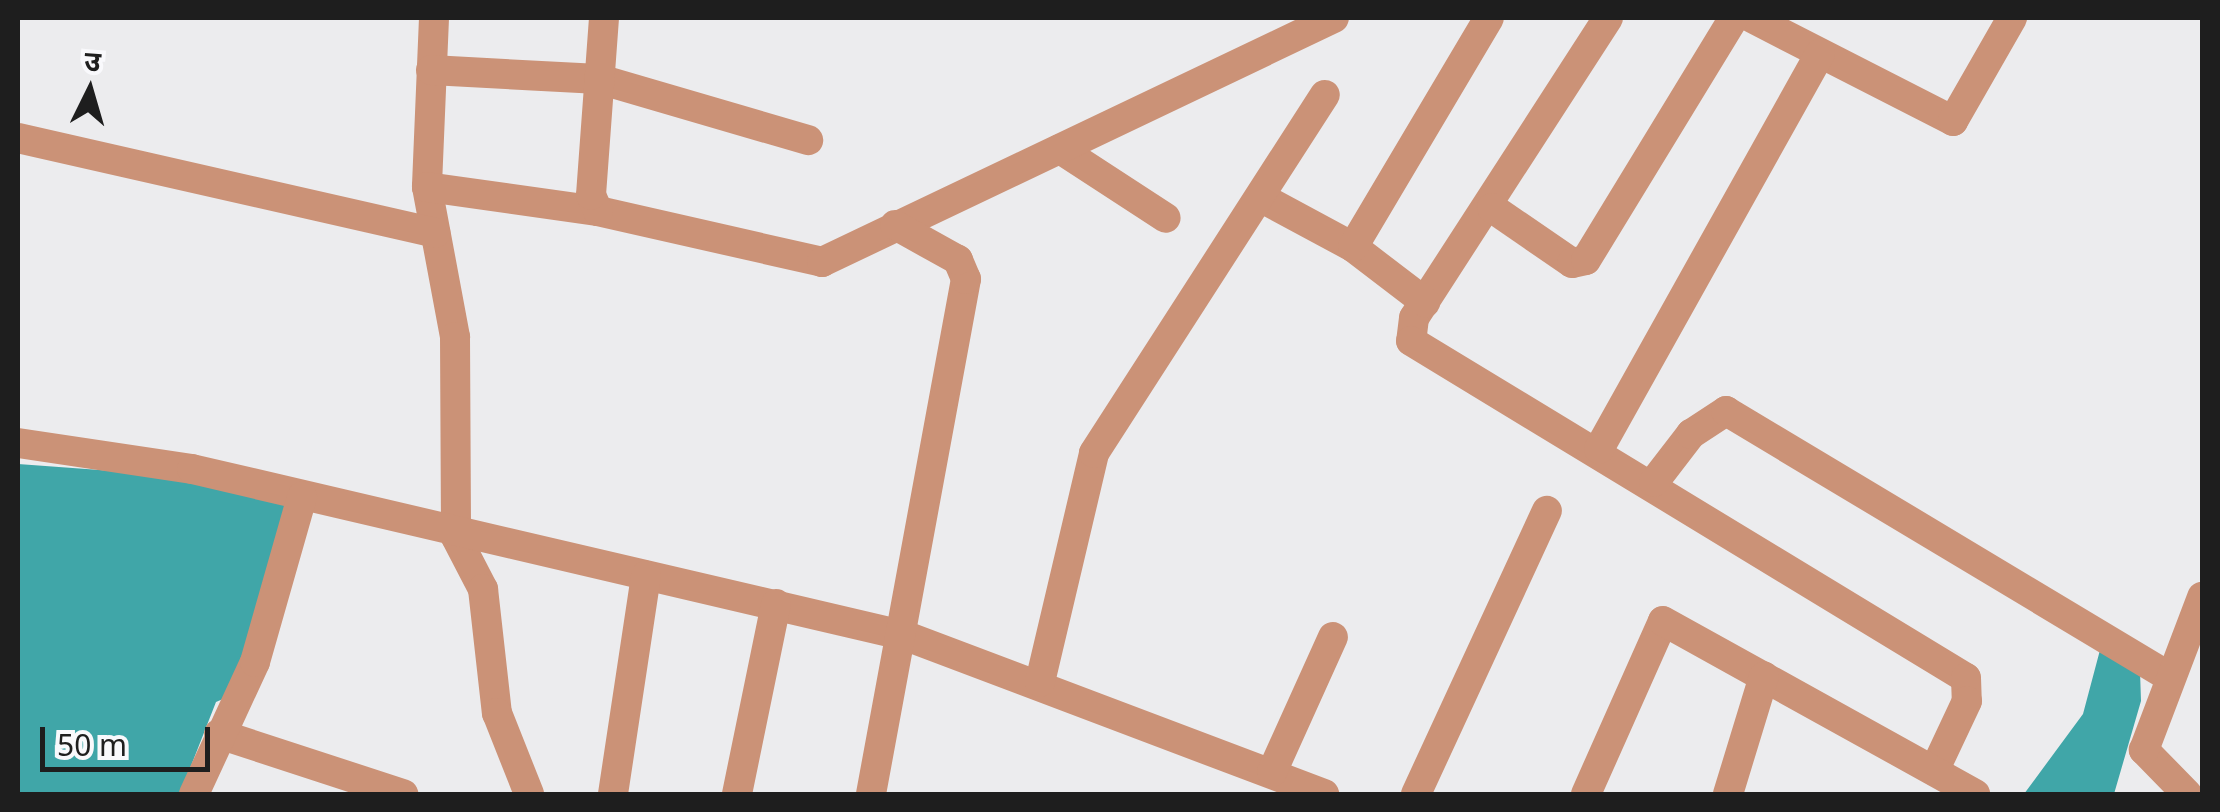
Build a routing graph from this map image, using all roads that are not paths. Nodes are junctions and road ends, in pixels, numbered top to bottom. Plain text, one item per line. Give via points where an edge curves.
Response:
1 (419, 18) edge
2 (434, 18) edge
3 (604, 18) edge
4 (1334, 18) edge
5 (1489, 18) edge
6 (1608, 18) edge
7 (1734, 18) edge
8 (2012, 18) edge
9 (1771, 22) edge
10 (1820, 54) junction
11 (430, 70) junction
12 (599, 79) junction
13 (1324, 95) dead end
14 (18, 138) edge
15 (808, 140) dead end
16 (1060, 149) junction
17 (427, 187) junction
18 (1260, 197) junction
19 (1492, 208) junction
20 (598, 212) junction
21 (1166, 218) dead end
22 (895, 225) junction
23 (435, 233) junction
24 (1353, 247) junction
25 (1425, 302) junction
26 (18, 444) edge
27 (1599, 449) junction
28 (1654, 482) junction
29 (302, 497) junction
30 (1548, 511) dead end
31 (456, 536) junction
32 (646, 575) junction
33 (2202, 597) edge
34 (776, 604) junction
35 (906, 636) junction
36 (1333, 637) dead end
37 (1764, 676) junction
38 (2168, 676) junction
39 (1040, 682) junction
40 (218, 734) junction
41 (1934, 771) junction
42 (1272, 772) junction
43 (194, 794) edge
44 (402, 794) edge
45 (529, 794) edge
46 (613, 794) edge
47 (737, 794) edge
48 (871, 794) edge
49 (1324, 794) edge
50 (1416, 794) edge
51 (1586, 794) edge
52 (1730, 794) edge
53 (1749, 794) edge
54 (1975, 794) edge
55 (2187, 794) edge

1 - 2 street
2 - 11 street
3 - 12 street
4 - 16 street
5 - 24 street
6 - 19 street
7 - 19 street via 1586,260 1572,263
8 - 10 street via 1953,121
9 - 10 street
10 - 27 street
11 - 12 street
11 - 17 street
12 - 15 street
12 - 20 street via 591,195
13 - 18 street
14 - 23 street
16 - 21 street
16 - 22 street
17 - 20 street
17 - 23 street
18 - 24 street
18 - 39 street via 1094,453
19 - 25 street
20 - 22 street via 813,263
22 - 35 street via 958,260 966,279
23 - 31 street via 455,337
24 - 25 street
25 - 27 street via 1410,329 1418,352
26 - 29 street via 192,469
27 - 28 street
28 - 38 street via 1691,434 1726,411
28 - 41 street via 1966,678 1967,701
29 - 31 street
29 - 40 street via 255,662
30 - 50 street
31 - 32 street
31 - 45 street via 483,589 497,713
32 - 34 street
32 - 46 street
33 - 38 street
34 - 35 street
34 - 47 street
35 - 39 street
35 - 48 street
36 - 42 street
37 - 41 street
37 - 51 street via 1664,621
37 - 52 street
38 - 55 street via 2144,758
39 - 42 street
40 - 43 street
40 - 44 street
41 - 54 street
42 - 49 street
52 - 53 street

